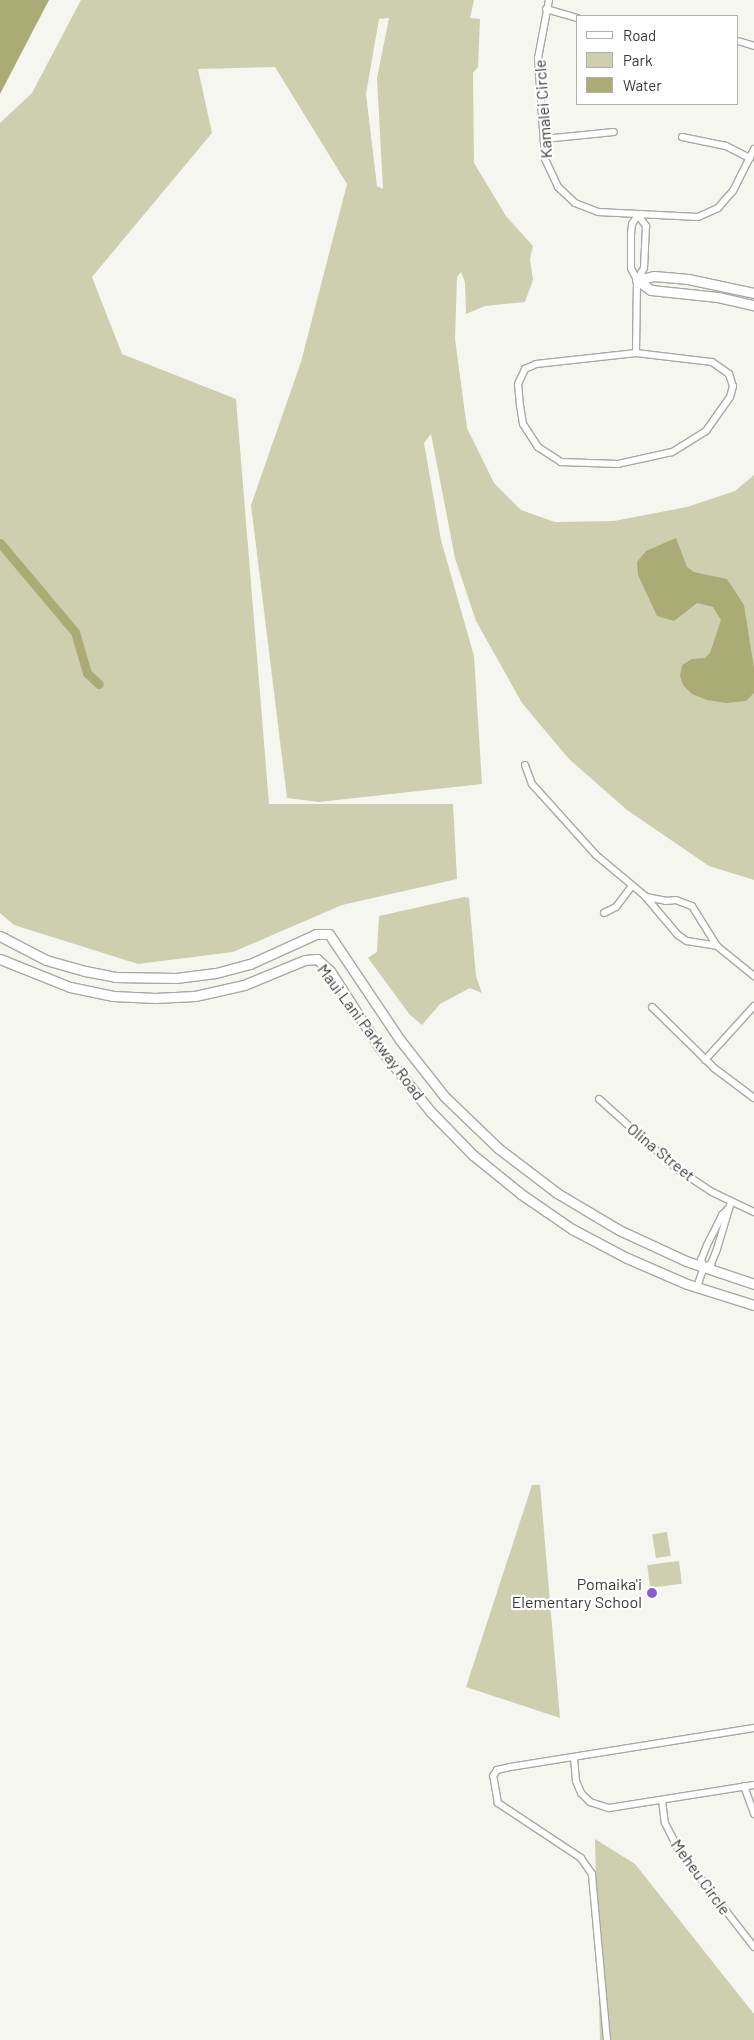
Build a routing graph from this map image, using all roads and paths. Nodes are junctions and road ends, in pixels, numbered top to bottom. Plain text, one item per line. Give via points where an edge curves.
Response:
1 (549, 0) edge
2 (546, 9) junction
3 (576, 17) edge
4 (739, 41) edge
5 (754, 46) edge
6 (614, 132) dead end
7 (682, 137) dead end
8 (544, 139) junction
9 (754, 149) edge
10 (750, 158) junction
11 (638, 216) junction
12 (637, 280) junction
13 (754, 293) edge
14 (754, 305) edge
15 (636, 353) junction
16 (525, 766) dead end
17 (632, 886) junction
18 (644, 896) junction
19 (604, 913) dead end
20 (0, 936) edge
21 (717, 946) junction
22 (0, 959) edge
23 (754, 976) edge
24 (754, 1006) edge
25 (652, 1007) dead end
26 (705, 1060) junction
27 (754, 1098) edge
28 (599, 1099) dead end
29 (730, 1205) junction
30 (754, 1212) edge
31 (704, 1267) junction
32 (754, 1284) edge
33 (697, 1287) junction
34 (754, 1305) edge
35 (754, 1728) edge
36 (574, 1758) junction
37 (754, 1785) edge
38 (744, 1786) junction
39 (662, 1800) junction
40 (754, 1814) edge
41 (754, 1947) edge
42 (607, 2040) edge

1 - 2 street, Kamalei Circle
2 - 3 street
2 - 8 street, Kamalei Circle via 538,58
4 - 5 street
6 - 8 street
7 - 10 street via 726,146
8 - 11 street, Kamalei Circle via 550,174 564,194 592,210
9 - 10 street, Kamalei Circle
10 - 11 street, Kamalei Circle via 733,191 707,214 689,218
11 - 12 street via 632,224 631,268
11 - 12 street via 646,226 644,268
12 - 13 main road via 654,276 688,279
12 - 14 main road via 651,290 718,297
12 - 15 street
15 - 15 street via 712,362 729,374 733,386 730,397 706,431 672,452 618,464 562,462 538,447 523,424 518,384 525,369 536,364
16 - 17 street via 532,784 596,855
17 - 18 street
17 - 19 street via 616,907
18 - 21 street via 678,935 687,941
18 - 21 street via 676,900 692,906
20 - 31 main road, Maui Lani Parkway Road via 46,960 85,971 115,977 176,978 216,973 250,964 316,934 328,934 400,1040 444,1096 498,1148 557,1193 619,1230
21 - 23 street
22 - 33 main road, Maui Lani Parkway Road via 70,987 114,996 155,998 195,996 244,985 305,960 317,959 330,971 379,1047 430,1111 473,1155 572,1229 627,1258
24 - 26 street
25 - 26 street
26 - 27 street
28 - 29 street, Olina Street via 677,1168
29 - 30 street, Olina Street
29 - 31 street via 711,1264
29 - 31 street via 707,1245 701,1260
31 - 32 main road, Maui Lani Parkway Road
31 - 33 street
33 - 34 main road, Maui Lani Parkway Road
35 - 36 street
36 - 39 street via 576,1781 590,1802 609,1808
36 - 42 street via 497,1770 492,1784 498,1803 581,1858 592,1874
37 - 38 street
38 - 39 street
38 - 40 street
39 - 41 street, Meheu Circle via 666,1823 678,1849

